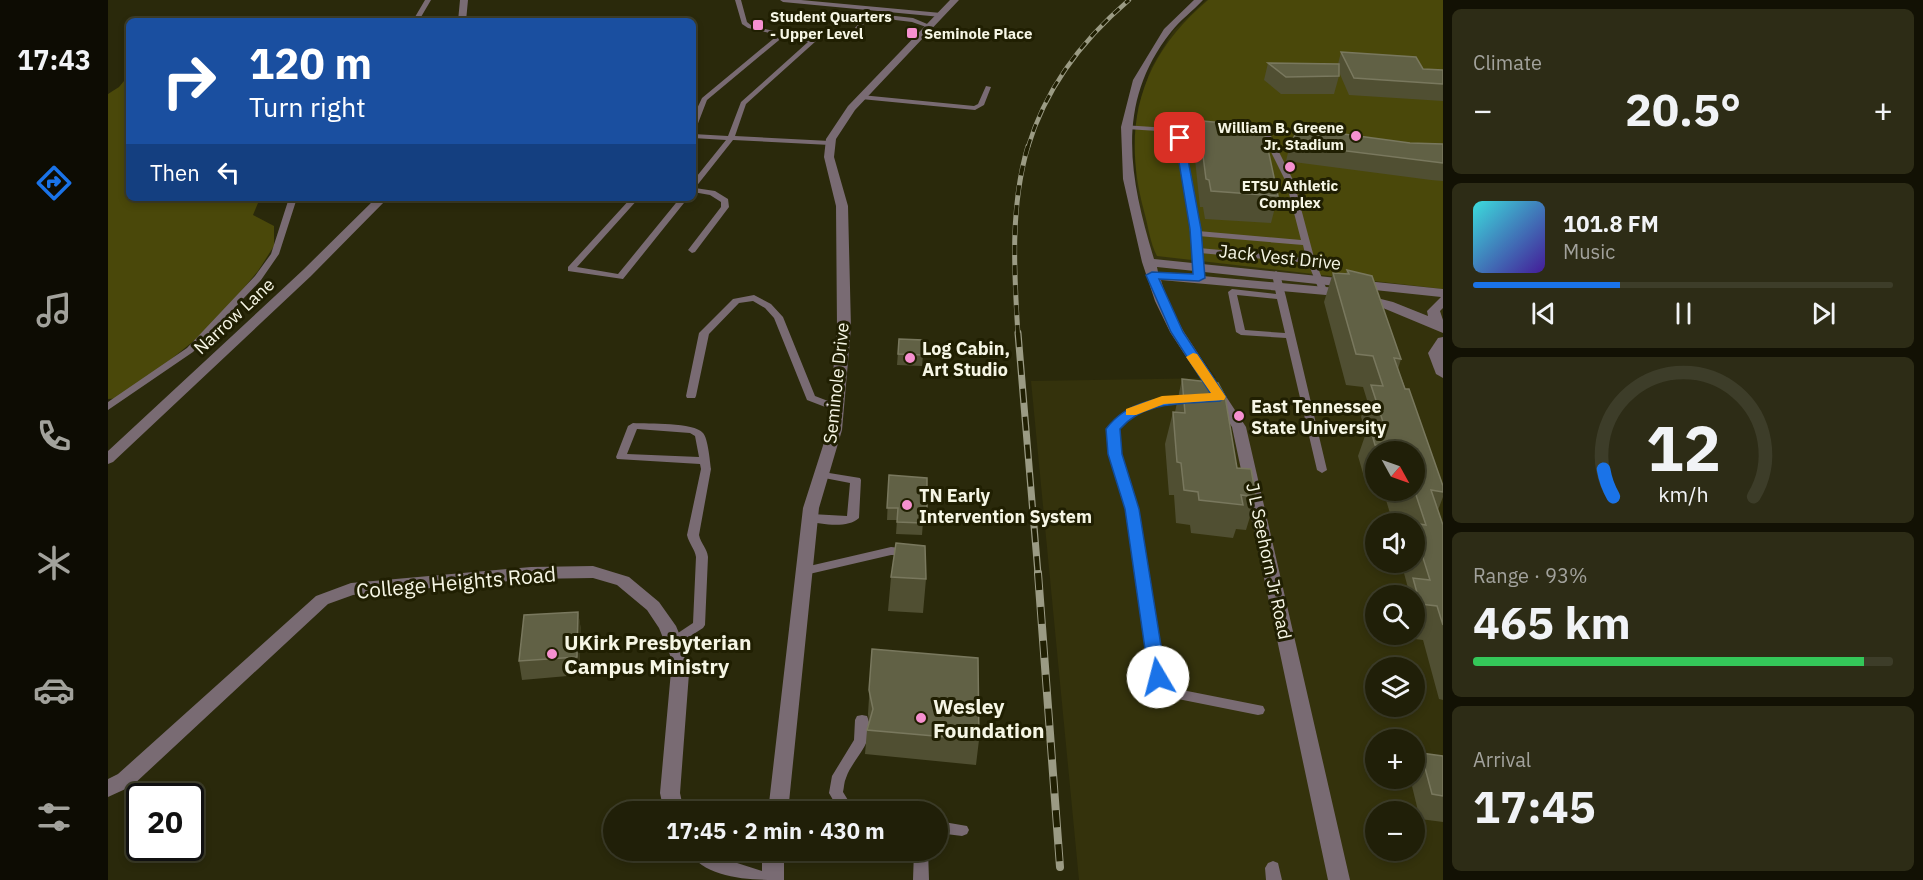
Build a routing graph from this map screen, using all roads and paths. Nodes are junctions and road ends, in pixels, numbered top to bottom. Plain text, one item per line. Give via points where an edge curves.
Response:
1 (428, 0) edge
2 (465, 0) edge
3 (738, 0) edge
4 (783, 0) edge
5 (862, 0) edge
6 (955, 0) edge
7 (1199, 0) edge
8 (855, 6) junction
9 (941, 15) junction
10 (419, 18) edge
11 (462, 18) edge
12 (928, 27) junction
13 (855, 32) dead end
14 (782, 35) junction
15 (988, 87) dead end
16 (861, 97) junction
17 (696, 119) edge
18 (1126, 127) junction
19 (1178, 134) junction
20 (1222, 134) edge
21 (696, 136) edge
22 (1245, 136) edge
23 (731, 138) junction
24 (1214, 141) edge
25 (1270, 142) junction
26 (830, 143) junction
27 (1248, 144) edge
28 (696, 184) edge
29 (696, 189) edge
30 (292, 201) edge
31 (379, 201) edge
32 (632, 201) edge
33 (682, 201) edge
34 (1196, 233) junction
35 (1307, 243) junction
36 (692, 250) dead end
37 (1197, 250) junction
38 (1311, 261) junction
39 (1148, 262) junction
40 (1198, 272) junction
41 (1152, 275) junction
42 (1321, 284) junction
43 (1279, 285) junction
44 (1443, 293) edge
45 (1443, 300) edge
46 (1441, 327) edge
47 (1291, 336) junction
48 (1439, 347) edge
49 (1443, 375) edge
50 (691, 396) dead end
51 (1208, 397) junction
52 (108, 407) edge
53 (837, 408) junction
54 (108, 459) edge
55 (706, 461) junction
56 (1322, 470) dead end
57 (823, 475) junction
58 (810, 518) junction
59 (912, 562) edge
60 (805, 571) junction
61 (673, 642) junction
62 (1258, 710) dead end
63 (862, 720) dead end
64 (108, 789) edge
65 (672, 801) edge
66 (779, 801) edge
67 (841, 801) edge
68 (948, 828) edge
69 (962, 830) dead end
70 (709, 861) edge
71 (773, 861) edge
72 (921, 861) edge
73 (760, 880) edge
74 (773, 880) edge
75 (921, 880) edge
76 (1339, 880) edge

1 - 10 lane
2 - 11 street
3 - 14 lane via 744,23
4 - 8 lane
5 - 8 lane
6 - 9 street
7 - 18 street, J L Seehorn Jr Road via 1167,31 1147,60
8 - 9 lane
9 - 12 street
12 - 13 lane via 913,20 869,15
12 - 16 street
14 - 17 lane via 704,99
14 - 23 lane via 813,41 743,103
15 - 16 lane via 981,105 975,108
16 - 26 street via 843,117
18 - 19 lane
18 - 39 street, J L Seehorn Jr Road via 1128,179
19 - 20 lane
19 - 24 lane
19 - 34 lane
21 - 23 lane
22 - 25 lane
23 - 26 lane
23 - 28 lane
25 - 27 lane
25 - 35 lane via 1290,182
26 - 53 street, Seminole Drive via 830,166 842,206 844,328
29 - 36 lane via 725,201 725,207
30 - 52 lane via 275,254 258,278 190,350
31 - 54 street, Narrow Lane
32 - 33 lane via 571,269 620,277
34 - 35 lane
34 - 37 lane
35 - 38 lane
37 - 38 lane
37 - 40 lane
38 - 42 lane
39 - 40 street, Jack Vest Drive
39 - 41 street, J L Seehorn Jr Road
40 - 41 street, Jack Vest Drive
40 - 43 street, Jack Vest Drive
41 - 51 street, J L Seehorn Jr Road
42 - 43 street, Jack Vest Drive
42 - 44 street, Jack Vest Drive
42 - 46 street, Jack Vest Drive
43 - 47 lane
43 - 47 lane via 1232,292 1241,332
45 - 46 street via 1433,311
47 - 56 lane
48 - 49 street
50 - 53 lane via 704,333 736,301 754,298 778,317 811,398
51 - 62 lane via 1150,403 1124,416 1113,429 1115,454 1132,509 1160,685 1168,692
51 - 76 street, J L Seehorn Jr Road via 1239,427
53 - 57 street, Seminole Drive
55 - 55 lane via 700,435 692,430 633,426 621,457
55 - 61 lane via 693,535 702,557 699,625
57 - 58 street, Seminole Drive
57 - 58 lane via 856,480 853,518
58 - 60 street, Seminole Drive
59 - 60 lane via 912,555 905,551 891,551
60 - 66 street, Seminole Drive
61 - 64 street, College Heights Road via 653,606 638,591 623,581 593,572 531,573 351,588 322,600 126,780
61 - 65 street, College Heights Road via 681,660
63 - 67 lane via 861,741 839,776 836,793
68 - 69 lane
70 - 73 street
71 - 74 street
72 - 75 lane

